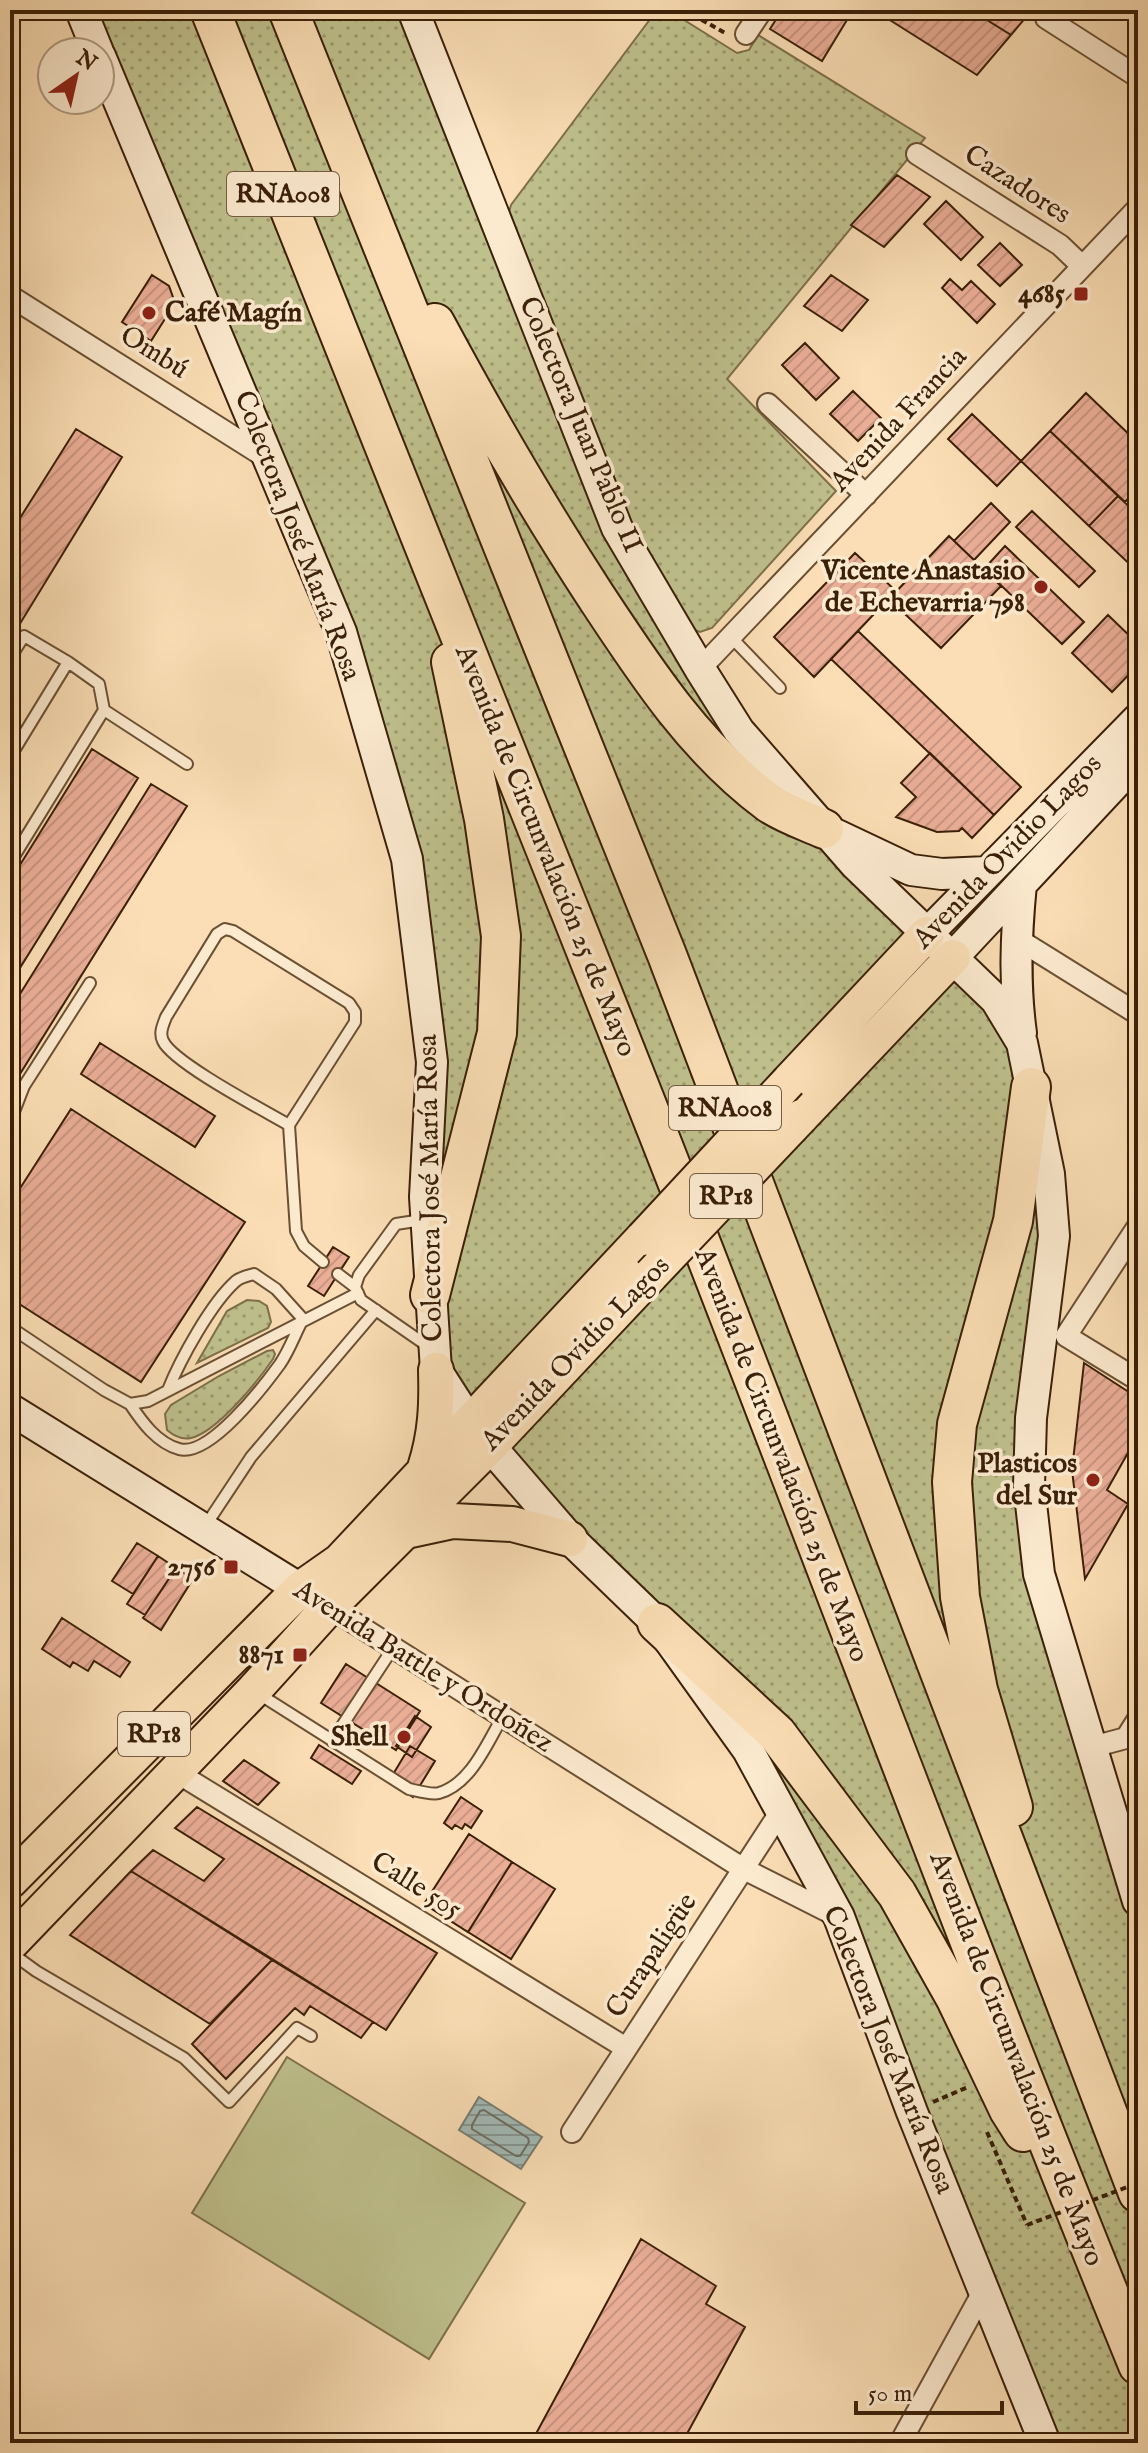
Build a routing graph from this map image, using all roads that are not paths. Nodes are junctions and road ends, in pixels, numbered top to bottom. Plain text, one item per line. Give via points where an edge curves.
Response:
1 (81, 10) edge
2 (210, 10) edge
3 (288, 10) edge
4 (413, 10) edge
5 (762, 10) edge
6 (1046, 18) dead end
7 (746, 34) road end
8 (92, 36) edge
9 (1138, 77) edge
10 (116, 95) edge
11 (917, 154) dead end
12 (362, 197) junction
13 (1138, 208) edge
14 (1082, 266) junction
15 (10, 296) edge
16 (768, 404) dead end
17 (268, 458) junction
18 (866, 495) junction
19 (446, 603) junction
20 (731, 637) junction
21 (10, 658) edge
22 (68, 662) junction
23 (700, 669) junction
24 (780, 688) dead end
25 (104, 710) junction
26 (1138, 719) edge
27 (10, 757) edge
28 (1138, 759) edge
29 (187, 764) dead end
30 (824, 829) junction
31 (10, 863) edge
32 (987, 872) junction
33 (1021, 884) junction
34 (927, 934) junction
35 (1016, 938) junction
36 (953, 957) junction
37 (90, 983) dead end
38 (1138, 1014) edge
39 (1022, 1043) junction
40 (1031, 1087) junction
41 (10, 1122) edge
42 (289, 1125) junction
43 (426, 1219) junction
44 (1138, 1226) edge
45 (323, 1262) dead end
46 (338, 1274) dead end
47 (357, 1290) junction
48 (430, 1295) junction
49 (376, 1310) junction
50 (303, 1319) junction
51 (10, 1327) edge
52 (1053, 1337) junction
53 (435, 1360) junction
54 (1138, 1380) edge
55 (168, 1390) junction
56 (130, 1404) junction
57 (10, 1409) edge
58 (480, 1434) junction
59 (424, 1471) junction
60 (203, 1529) junction
61 (401, 1532) junction
62 (570, 1539) junction
63 (300, 1589) junction
64 (329, 1607) junction
65 (657, 1623) junction
66 (393, 1648) junction
67 (254, 1690) junction
68 (502, 1718) junction
69 (1138, 1719) edge
70 (332, 1741) junction
71 (1132, 1742) edge
72 (1092, 1747) junction
73 (176, 1772) junction
74 (781, 1811) junction
75 (742, 1868) junction
76 (10, 1881) edge
77 (1138, 1901) edge
78 (839, 1917) junction
79 (10, 1944) edge
80 (10, 1952) edge
81 (1073, 2026) junction
82 (311, 2036) dead end
83 (626, 2048) junction
84 (572, 2132) dead end
85 (1138, 2193) edge
86 (1071, 2201) junction
87 (984, 2290) junction
88 (1138, 2365) edge
89 (900, 2443) edge
90 (1045, 2443) edge

1 - 8 main road, Colectora José María Rosa
2 - 19 highway, Avenida de Circunvalación 25 de Mayo / RNA008
3 - 12 highway, RNA008
4 - 23 main road, Colectora Juan Pablo II via 617,528
5 - 7 street
6 - 9 street
10 - 17 main road, Colectora José María Rosa
11 - 14 street, Cazadores via 1060,245
12 - 30 highway via 496,436 637,659 687,726 727,768 772,805
12 - 81 highway, RNA008 via 667,955
13 - 14 street, Avenida Francia
14 - 18 street, Avenida Francia
15 - 17 street, Ombú
16 - 18 street
17 - 43 main road, Colectora José María Rosa via 341,632 407,859 432,1062
18 - 20 street, Avenida Francia
19 - 48 highway via 451,667 484,819 501,936 497,1033
19 - 86 highway, Avenida de Circunvalación 25 de Mayo / RNA008 via 659,1136
20 - 23 street, Avenida Francia
20 - 24 lane
21 - 22 lane via 24,636
22 - 25 lane via 99,684
22 - 27 lane
23 - 30 main road, Colectora Juan Pablo II via 739,731
25 - 29 lane
25 - 31 lane
26 - 32 main road, Avenida Ovidio Lagos
28 - 33 main road, Avenida Ovidio Lagos
30 - 32 main road via 911,870
30 - 34 main road, Colectora Juan Pablo II
32 - 34 main road, Avenida Ovidio Lagos
33 - 35 main road
33 - 36 main road, Avenida Ovidio Lagos
34 - 36 main road, Colectora Juan Pablo II
34 - 58 main road, Avenida Ovidio Lagos / RP18, bridge via 643,1238
35 - 38 street
35 - 39 main road
36 - 39 main road, Colectora Juan Pablo II via 996,1000
36 - 58 main road, Avenida Ovidio Lagos / RP18, bridge via 651,1275
37 - 41 lane via 24,1086
39 - 40 main road, Colectora Juan Pablo II
40 - 52 main road, Colectora Juan Pablo II via 1049,1174
40 - 81 highway via 1013,1221 957,1424 953,1496 960,1597 978,1690
42 - 42 lane via 355,1022 355,1012 349,1003 225,929 166,1017 162,1041 195,1068
42 - 45 lane via 296,1231
43 - 47 lane via 396,1224 359,1275
43 - 48 main road, Colectora José María Rosa
44 - 52 street
46 - 47 lane
47 - 49 lane
47 - 50 lane
48 - 53 main road, Colectora José María Rosa
49 - 53 lane
49 - 60 lane via 251,1457
50 - 55 lane
50 - 55 lane via 254,1274 238,1278 218,1302
50 - 56 lane via 281,1362 216,1436 196,1450 180,1450 161,1440
51 - 56 lane
52 - 54 street
52 - 72 main road, Colectora Juan Pablo II via 1031,1418 1029,1486 1039,1574
53 - 58 main road, Colectora José María Rosa
53 - 59 main road, RP18 via 438,1409
55 - 56 lane
57 - 60 main road, Avenida Battle y Ordoñez
58 - 59 main road, Avenida Ovidio Lagos / RP18
58 - 61 main road, Avenida Ovidio Lagos / RP18
58 - 62 main road, Colectora José María Rosa
59 - 63 main road, Avenida Ovidio Lagos / RP18 via 340,1561
60 - 63 main road, Avenida Battle y Ordoñez
61 - 62 main road via 453,1521 512,1524
61 - 64 main road, Avenida Ovidio Lagos / RP18
62 - 65 main road, Colectora José María Rosa
63 - 64 main road, Avenida Battle y Ordoñez
63 - 76 main road, Avenida Ovidio Lagos / RP18
64 - 66 street, Avenida Battle y Ordoñez
64 - 67 main road, Avenida Ovidio Lagos / RP18
65 - 74 main road, Colectora José María Rosa via 748,1750
65 - 86 highway via 777,1734 897,1894 956,1999 1009,2110
66 - 68 street, Avenida Battle y Ordoñez
66 - 70 lane
67 - 70 lane
67 - 73 main road, Avenida Ovidio Lagos / RP18
68 - 70 lane via 459,1783 437,1794 409,1789
68 - 75 street, Avenida Battle y Ordoñez
69 - 71 street
71 - 72 street
72 - 77 main road, Colectora Juan Pablo II
73 - 79 main road, Avenida Ovidio Lagos / RP18
73 - 83 street, Calle 505
74 - 75 street, Curapaligüe
74 - 78 main road, Colectora José María Rosa
75 - 78 street, Avenida Battle y Ordoñez
75 - 83 street, Curapaligüe
78 - 87 main road, Colectora José María Rosa
80 - 82 lane via 184,2058 229,2102 297,2028
81 - 85 highway, RNA008
83 - 84 street, Curapaligüe
86 - 88 highway, Avenida de Circunvalación 25 de Mayo / RNA008
87 - 89 street
87 - 90 main road, Colectora José María Rosa

